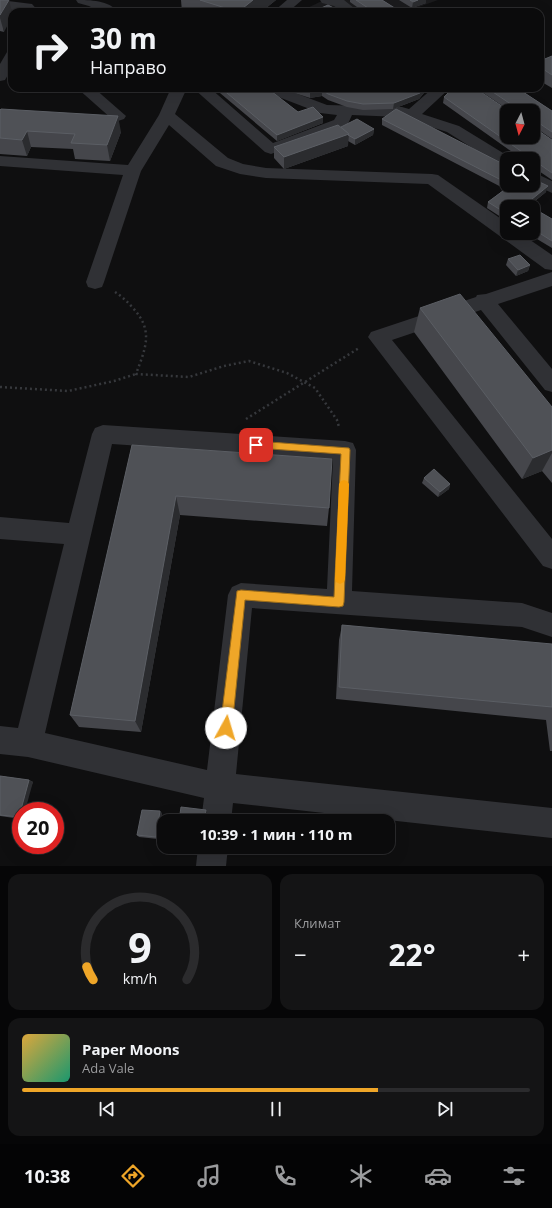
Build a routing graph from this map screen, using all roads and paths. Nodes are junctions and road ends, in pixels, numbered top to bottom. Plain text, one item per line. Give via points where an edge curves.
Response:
1 (83, 0) edge
2 (295, 0) edge
3 (327, 0) edge
4 (0, 4) edge
5 (28, 8) edge
6 (103, 8) edge
7 (285, 8) edge
8 (346, 8) edge
9 (8, 62) edge
10 (0, 77) edge
11 (90, 92) edge
12 (177, 92) edge
13 (205, 92) edge
14 (278, 92) edge
15 (437, 92) edge
16 (346, 111) junction
17 (167, 115) junction
18 (411, 115) junction
19 (118, 116) edge
20 (500, 158) edge
21 (0, 162) edge
22 (134, 171) junction
23 (540, 181) edge
24 (552, 188) edge
25 (500, 228) edge
26 (517, 240) edge
27 (552, 264) edge
28 (552, 279) edge
29 (95, 282) joint
30 (484, 300) junction
31 (378, 337) junction
32 (136, 374) junction
33 (303, 382) junction
34 (552, 384) edge
35 (0, 387) edge
36 (212, 442) junction
37 (345, 450) junction
38 (0, 528) edge
39 (79, 535) junction
40 (552, 558) edge
41 (339, 602) junction
42 (552, 625) edge
43 (0, 740) edge
44 (28, 743) junction
45 (220, 787) junction
46 (217, 814) edge
47 (552, 823) edge
48 (212, 854) edge
49 (211, 866) edge

1 - 6 lane
2 - 7 lane
3 - 8 lane
4 - 5 lane
9 - 10 lane
11 - 19 lane
12 - 17 lane
13 - 16 lane via 271,149 341,123
14 - 16 lane via 325,110
15 - 18 lane
16 - 18 lane via 402,112
17 - 22 lane
17 - 25 lane via 222,162 240,169 266,173 432,179
18 - 20 lane via 453,129
21 - 22 lane
22 - 29 lane
23 - 24 lane
26 - 27 lane
28 - 30 lane
29 - 32 path via 117,293 137,312 147,328 146,345
30 - 31 lane
30 - 34 lane
31 - 33 path
31 - 40 lane
32 - 33 path via 189,377 249,361 287,373
32 - 35 path via 68,391
33 - 36 path
33 - 37 path via 314,388 337,420
36 - 37 lane
36 - 39 lane via 103,434
37 - 41 lane
38 - 39 lane
39 - 44 lane
41 - 42 lane via 522,615
41 - 45 lane via 241,595
43 - 44 lane
44 - 45 lane
45 - 46 lane
45 - 47 lane
48 - 49 lane

